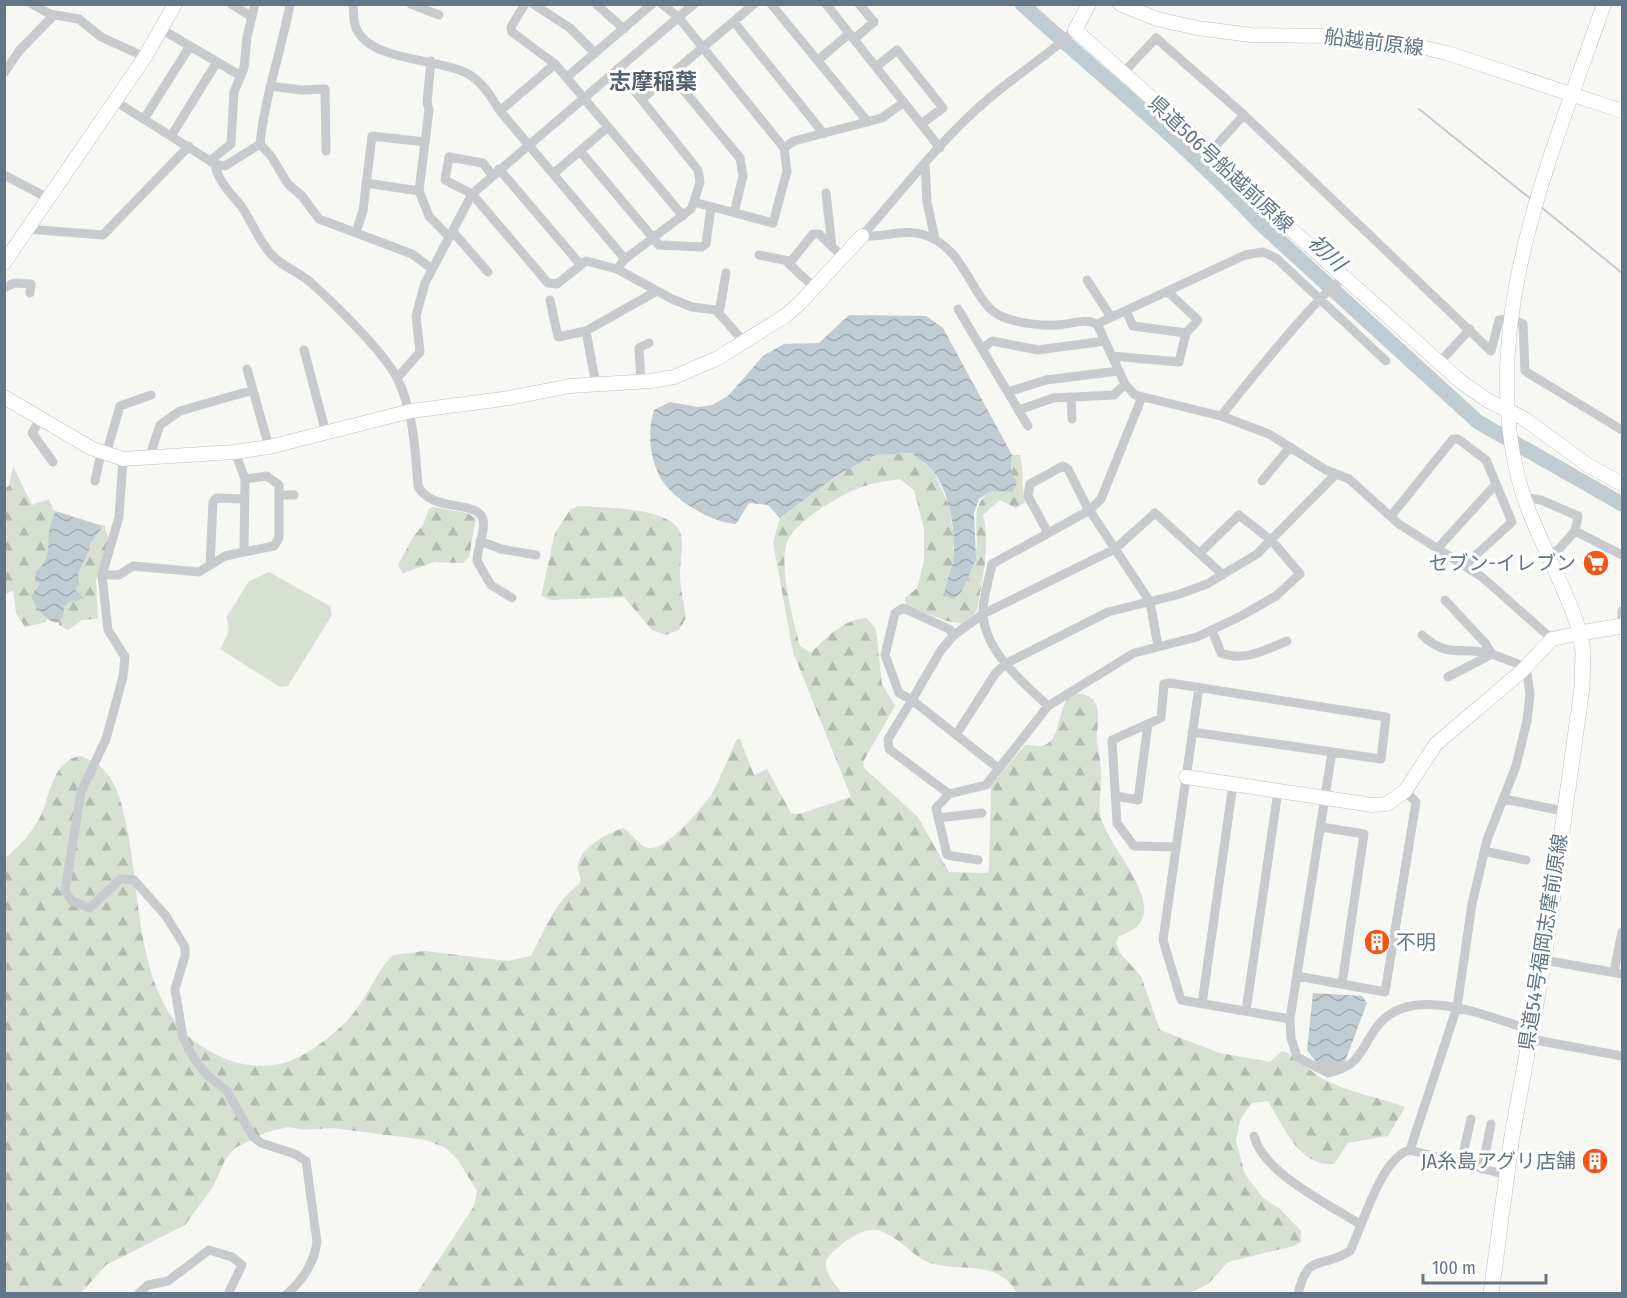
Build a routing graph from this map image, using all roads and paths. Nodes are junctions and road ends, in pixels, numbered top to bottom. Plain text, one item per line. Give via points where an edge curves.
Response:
1 (32, 4) edge
2 (175, 4) edge
3 (231, 4) edge
4 (255, 4) edge
5 (290, 4) edge
6 (353, 4) edge
7 (525, 4) edge
8 (533, 4) edge
9 (596, 4) edge
10 (652, 4) edge
11 (662, 4) edge
12 (694, 4) edge
13 (754, 4) edge
14 (771, 4) edge
15 (826, 4) edge
16 (859, 4) edge
17 (1089, 4) edge
18 (1120, 4) edge
19 (1604, 4) edge
20 (413, 5) edge
21 (54, 15) junction
22 (439, 15) dead end
23 (252, 18) junction
24 (679, 18) junction
25 (734, 22) junction
26 (161, 29) junction
27 (624, 29) junction
28 (1075, 30) junction
29 (851, 37) junction
30 (190, 46) junction
31 (703, 48) junction
32 (595, 54) junction
33 (145, 57) junction
34 (9, 58) edge
35 (818, 60) junction
36 (431, 61) junction
37 (217, 62) junction
38 (555, 64) junction
39 (876, 67) junction
40 (617, 69) junction
41 (1124, 72) junction
42 (4, 73) edge
43 (671, 75) junction
44 (241, 76) junction
45 (567, 77) junction
46 (270, 86) junction
47 (1573, 95) junction
48 (583, 98) junction
49 (642, 99) junction
50 (115, 101) junction
51 (904, 102) junction
52 (500, 111) junction
53 (1623, 111) edge
54 (1244, 116) junction
55 (144, 119) junction
56 (868, 122) junction
57 (921, 124) junction
58 (608, 127) junction
59 (824, 134) junction
60 (171, 136) junction
61 (425, 142) junction
62 (260, 144) junction
63 (528, 145) junction
64 (189, 146) junction
65 (784, 148) junction
66 (940, 148) junction
67 (326, 151) dead end
68 (580, 151) junction
69 (1211, 151) junction
70 (213, 162) junction
71 (925, 164) junction
72 (496, 172) junction
73 (553, 174) junction
74 (4, 175) edge
75 (366, 183) junction
76 (419, 191) junction
77 (826, 193) dead end
78 (472, 194) junction
79 (48, 198) junction
80 (694, 202) junction
81 (711, 207) junction
82 (734, 213) junction
83 (683, 216) junction
84 (26, 229) junction
85 (356, 232) junction
86 (451, 235) junction
87 (862, 236) junction
88 (654, 237) junction
89 (934, 239) junction
90 (832, 247) junction
91 (759, 255) dead end
92 (843, 257) junction
93 (625, 259) junction
94 (789, 261) junction
95 (4, 263) edge
96 (580, 264) junction
97 (431, 268) junction
98 (618, 269) junction
99 (488, 272) dead end
100 (726, 273) dead end
101 (1342, 279) junction
102 (1087, 280) dead end
103 (4, 288) edge
104 (815, 288) junction
105 (655, 292) junction
106 (1168, 292) junction
107 (30, 293) dead end
108 (1321, 298) junction
109 (550, 300) dead end
110 (958, 309) dead end
111 (1126, 311) junction
112 (719, 314) junction
113 (1111, 317) junction
114 (1511, 318) junction
115 (1097, 324) junction
116 (1470, 329) junction
117 (586, 331) junction
118 (1186, 333) junction
119 (1105, 341) junction
120 (744, 342) junction
121 (649, 343) dead end
122 (982, 349) junction
123 (304, 350) dead end
124 (1112, 356) junction
125 (1386, 361) dead end
126 (1439, 363) junction
127 (247, 369) dead end
128 (1119, 371) junction
129 (397, 378) junction
130 (641, 382) junction
131 (1125, 384) junction
132 (596, 385) junction
133 (253, 390) junction
134 (1008, 392) junction
135 (151, 395) dead end
136 (4, 397) edge
137 (1071, 397) junction
138 (1142, 398) junction
139 (1019, 410) junction
140 (411, 411) junction
141 (1221, 416) junction
142 (1510, 417) junction
143 (41, 418) junction
144 (1072, 419) dead end
145 (1028, 426) dead end
146 (1623, 430) edge
147 (326, 433) junction
148 (268, 447) junction
149 (1290, 447) junction
150 (236, 452) junction
151 (104, 454) junction
152 (149, 458) junction
153 (123, 459) junction
154 (53, 462) dead end
155 (1335, 475) junction
156 (245, 479) junction
157 (95, 481) dead end
158 (1262, 481) dead end
159 (1496, 484) junction
160 (1623, 484) edge
161 (279, 495) junction
162 (294, 495) dead end
163 (1523, 495) junction
164 (245, 500) junction
165 (1090, 510) junction
166 (1390, 516) junction
167 (1575, 531) junction
168 (1047, 533) junction
169 (480, 541) junction
170 (1272, 541) junction
171 (1438, 548) junction
172 (1115, 549) junction
173 (244, 552) junction
174 (1200, 553) junction
175 (1550, 554) junction
176 (536, 555) dead end
177 (1623, 555) edge
178 (1466, 564) junction
179 (210, 565) junction
180 (102, 575) junction
181 (1223, 575) junction
182 (513, 598) dead end
183 (1444, 600) dead end
184 (1150, 602) junction
185 (1623, 611) edge
186 (983, 614) junction
187 (1622, 626) edge
188 (1212, 630) junction
189 (1580, 633) junction
190 (954, 635) junction
191 (1422, 635) dead end
192 (1552, 639) junction
193 (1287, 641) dead end
194 (1158, 646) junction
195 (1492, 654) junction
196 (1005, 664) junction
197 (1526, 667) junction
198 (1448, 677) dead end
199 (1199, 687) junction
200 (912, 700) junction
201 (1048, 706) junction
202 (1148, 724) junction
203 (1192, 732) junction
204 (956, 735) junction
205 (1332, 752) junction
206 (998, 768) junction
207 (1186, 777) junction
208 (1233, 784) junction
209 (1278, 791) junction
210 (1405, 791) junction
211 (949, 794) junction
212 (1115, 796) junction
213 (1325, 798) junction
214 (1504, 799) junction
215 (1563, 812) junction
216 (982, 813) dead end
217 (938, 818) junction
218 (1321, 827) junction
219 (1176, 847) junction
220 (1484, 851) junction
221 (978, 860) dead end
222 (1526, 860) dead end
223 (1623, 932) edge
224 (1544, 960) junction
225 (1618, 973) edge
226 (1297, 976) junction
227 (1342, 984) junction
228 (1202, 1004) junction
229 (1457, 1007) junction
230 (1246, 1011) junction
231 (1290, 1019) junction
232 (1531, 1034) junction
233 (1623, 1056) edge
234 (1471, 1119) dead end
235 (1491, 1124) dead end
236 (1254, 1136) dead end
237 (1410, 1150) junction
238 (1461, 1163) junction
239 (1482, 1168) junction
240 (1507, 1175) junction
241 (1361, 1225) junction
242 (138, 1293) edge
243 (228, 1293) edge
244 (287, 1293) edge
245 (1298, 1293) edge
246 (1491, 1293) edge

1 - 21 street
2 - 26 street
3 - 23 street
4 - 23 street
5 - 46 street
6 - 36 street via 360,34 386,53
7 - 38 street via 511,27 512,32
8 - 32 street via 570,28
9 - 27 street
10 - 27 street
11 - 24 street
12 - 24 street
13 - 25 street
14 - 35 street
15 - 29 street
16 - 29 street via 874,22
17 - 28 street
18 - 47 street, 船越前原線 via 1157,19 1208,30 1413,45
19 - 47 street
20 - 22 street
21 - 33 street via 79,19 101,37
21 - 34 street
23 - 44 street
24 - 31 street
24 - 40 street
25 - 31 street
25 - 59 street
26 - 30 street
26 - 33 street
27 - 32 street
28 - 41 street, 県道506号船越前原線
28 - 66 street via 978,108
29 - 35 street
29 - 39 street
30 - 37 street
30 - 55 street
31 - 43 street
31 - 65 street
32 - 45 street
33 - 50 street
34 - 42 street
35 - 56 street
36 - 52 street via 468,74 483,85
36 - 61 street
37 - 44 street
37 - 60 street
38 - 45 street
38 - 52 street
39 - 51 street
39 - 57 street via 897,50 943,108
40 - 48 street
40 - 49 street
41 - 54 street via 1156,38
41 - 69 street, 県道506号船越前原線
43 - 49 street
43 - 82 street via 740,158 743,176
44 - 70 street via 234,92 231,144
45 - 48 street
46 - 62 street
46 - 67 street via 325,89
47 - 53 street, 船越前原線
47 - 114 street via 1534,203
48 - 58 street
48 - 63 street
49 - 80 street via 698,170 700,182
50 - 55 street
50 - 79 street
51 - 56 street via 882,118
51 - 57 street
52 - 63 street
54 - 69 street
54 - 116 street
55 - 60 street
56 - 59 street
57 - 66 street
58 - 68 street
58 - 83 street
59 - 65 street via 794,141
60 - 64 street
61 - 75 street via 372,136
61 - 76 street
62 - 70 street via 225,166
62 - 85 street via 316,216
63 - 72 street
63 - 73 street
64 - 70 street
64 - 84 street via 103,235
65 - 82 street via 787,171 773,223
66 - 71 street
68 - 73 street
68 - 88 street
69 - 101 street, 県道506号船越前原線
70 - 129 street via 217,177 268,250 332,302 381,354
71 - 87 street
71 - 89 street
72 - 78 street
72 - 78 street via 483,163 449,157 445,180
72 - 96 street
73 - 93 street
74 - 79 street
75 - 76 street
75 - 85 street
76 - 86 street via 429,216
77 - 90 street
78 - 86 street
78 - 96 street via 548,283 557,284
79 - 84 street
80 - 81 street
80 - 83 street
81 - 82 street
81 - 88 street via 706,244 702,247 659,245
83 - 88 street
84 - 95 street
85 - 97 street via 412,254
86 - 97 street
86 - 99 street
87 - 89 street via 909,232
87 - 92 street
88 - 93 street
89 - 115 street via 951,251 999,315 1048,325 1088,320
90 - 92 street
90 - 94 street via 819,234 813,234
91 - 94 street
92 - 104 street
93 - 98 street
94 - 104 street
96 - 98 street via 591,261
97 - 129 street via 416,316 420,352
98 - 105 street
100 - 112 street
101 - 108 street
101 - 126 street, 県道506号船越前原線
102 - 113 street
103 - 107 street via 14,283 31,284
104 - 120 street via 784,316
105 - 112 street
105 - 117 street
106 - 108 street via 1245,255 1263,252 1276,258
106 - 111 street
106 - 118 street via 1198,320
108 - 125 street
108 - 141 street
109 - 117 street via 558,338
110 - 122 street
111 - 113 street
111 - 118 street via 1133,326
112 - 120 street
113 - 115 street
114 - 116 street via 1499,320 1491,351
114 - 142 street
114 - 146 street via 1523,324 1525,371
115 - 119 street
116 - 126 street
117 - 132 street
118 - 124 street via 1179,362
119 - 122 street via 1038,350 992,341
119 - 124 street
120 - 130 street via 697,369
121 - 130 street via 639,348
122 - 134 street
123 - 147 street
124 - 128 street
126 - 142 street, 県道506号船越前原線
127 - 133 street
128 - 131 street
128 - 134 street via 1046,380
129 - 140 street
130 - 132 street
131 - 137 street via 1114,395
131 - 138 street
132 - 140 street
133 - 148 street
133 - 152 street via 180,411 160,425
134 - 139 street
135 - 151 street via 120,406
136 - 143 street
137 - 139 street via 1053,398
137 - 144 street
138 - 141 street
138 - 165 street via 1104,494
139 - 145 street
140 - 147 street
140 - 169 street via 422,494 441,503 475,510 482,516 484,527
141 - 149 street via 1269,434
142 - 160 street, 県道506号船越前原線
142 - 163 street
143 - 151 street
143 - 154 street via 32,433
147 - 148 street
148 - 150 street
149 - 155 street
149 - 158 street
150 - 152 street
150 - 156 street
151 - 153 street
151 - 157 street
152 - 153 street
153 - 180 street via 118,517
155 - 166 street via 1349,479
155 - 170 street
156 - 161 street via 267,476 279,485
156 - 164 street
159 - 166 street via 1486,460 1453,439
159 - 171 street
159 - 178 street via 1512,522
161 - 162 street
161 - 173 street via 279,538 274,546
163 - 167 street via 1578,516
163 - 175 street
164 - 173 street
164 - 179 street via 216,498 213,502
165 - 168 street
165 - 168 street via 1063,466 1030,484 1028,489
165 - 172 street
166 - 171 street
167 - 175 street via 1560,549
167 - 177 street
168 - 186 street via 994,561
169 - 176 street
169 - 182 street via 477,561 485,577
170 - 174 street via 1239,515
170 - 181 street
170 - 188 street via 1300,574 1276,596
171 - 178 street
172 - 174 street via 1155,513
172 - 184 street
172 - 186 street
173 - 179 street via 225,556
174 - 181 street
175 - 189 street
178 - 192 street
179 - 180 street via 199,572 133,566 119,575
180 - 244 street via 108,630 125,657 123,677 106,739 81,792 65,891 72,901 90,908 120,879 134,880 142,887 185,947 175,989 183,1038 194,1059 227,1091 253,1137 306,1161 317,1242 303,1277
181 - 184 street via 1195,590
183 - 195 street
184 - 194 street
184 - 196 street via 1108,612
185 - 187 street
186 - 190 street
186 - 196 street
187 - 189 main road
188 - 193 street via 1221,653 1234,658 1258,654
188 - 194 street
189 - 192 street
189 - 215 main road, 県道54号福岡志摩前原線 via 1584,666
190 - 200 street via 940,650
190 - 200 street via 903,608 895,613 885,655 899,693
191 - 195 street via 1439,649
192 - 197 street
194 - 201 street via 1127,657
195 - 197 street
195 - 198 street
196 - 201 street
196 - 204 street
197 - 210 street via 1436,744
197 - 214 street via 1530,705
199 - 202 street via 1164,684 1161,718
199 - 203 street
199 - 205 street via 1386,717 1381,759
200 - 204 street
200 - 211 street via 888,744
201 - 206 street
202 - 212 street via 1112,740
202 - 212 street via 1138,800
203 - 205 street
203 - 207 street
204 - 206 street
205 - 213 street
206 - 211 street via 982,787
207 - 208 street
207 - 219 street
208 - 209 street
208 - 228 street
209 - 213 street
209 - 230 street
210 - 213 street via 1387,804 1372,806
210 - 227 street via 1416,802 1385,992
211 - 217 street via 936,808
212 - 219 street via 1117,823 1134,846
213 - 218 street
214 - 215 street
214 - 220 street
215 - 224 main road, 県道54号福岡志摩前原線
216 - 217 street
217 - 221 street via 947,855
218 - 226 street
218 - 227 street via 1364,834
219 - 228 street via 1163,940 1181,1000
220 - 222 street
220 - 229 street via 1467,924
223 - 225 street
224 - 225 street
224 - 232 main road, 県道54号福岡志摩前原線
226 - 227 street
226 - 231 street
228 - 230 street
229 - 231 street via 1421,1004 1396,1009 1377,1026 1359,1058 1345,1069 1328,1073 1297,1057
229 - 232 street
229 - 237 street
230 - 231 street
232 - 233 street
232 - 240 main road, 県道54号福岡志摩前原線
234 - 238 street
235 - 239 street
236 - 241 street via 1260,1151 1280,1172
237 - 238 street
237 - 241 street via 1389,1165
238 - 239 street
239 - 240 street
240 - 246 main road, 県道54号福岡志摩前原線
241 - 245 street via 1350,1251 1305,1271
242 - 243 street via 168,1281 209,1250 232,1257 242,1265

